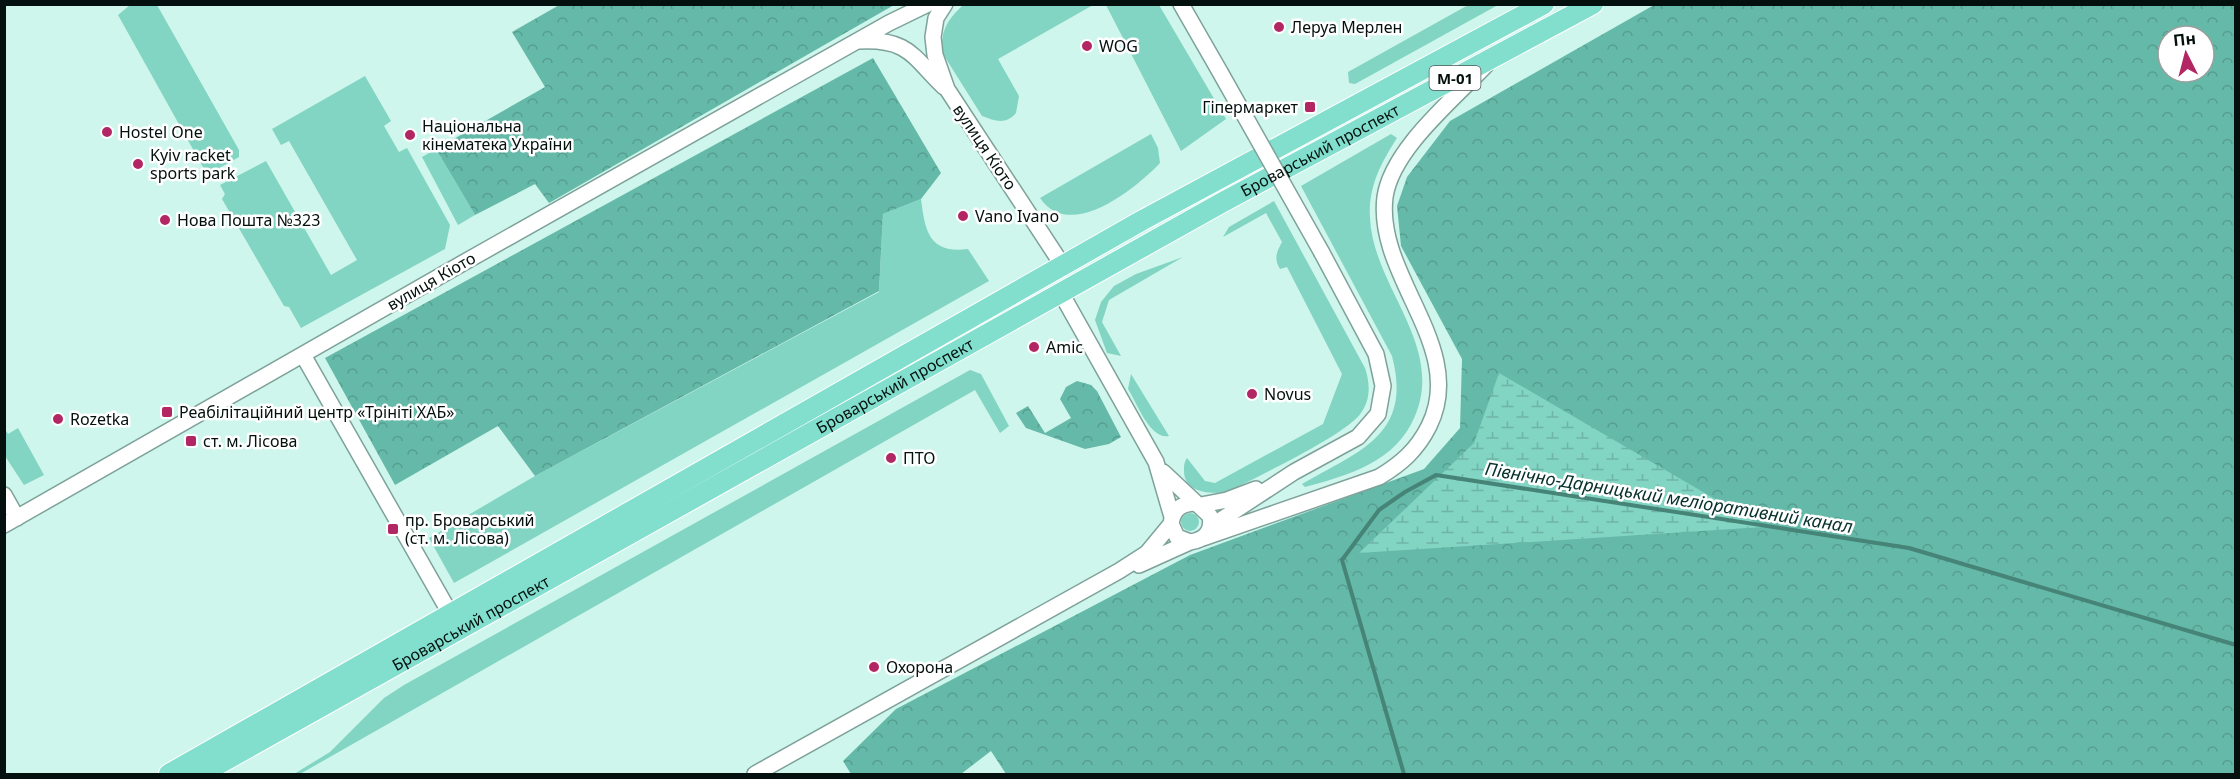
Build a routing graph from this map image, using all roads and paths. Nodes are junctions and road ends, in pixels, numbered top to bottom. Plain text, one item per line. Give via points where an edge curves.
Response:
1 (928, 4) edge
2 (945, 4) edge
3 (1181, 4) edge
4 (1544, 4) edge
5 (1593, 4) edge
6 (908, 14) junction
7 (933, 33) junction
8 (861, 41) junction
9 (905, 48) junction
10 (1493, 58) junction
11 (946, 89) junction
12 (1063, 266) junction
13 (1061, 293) junction
14 (303, 355) junction
15 (1156, 462) junction
16 (1294, 472) junction
17 (4, 495) edge
18 (1197, 504) junction
19 (1172, 520) junction
20 (11, 522) edge
21 (1201, 536) junction
22 (1119, 571) junction
23 (451, 615) junction
24 (169, 774) edge
25 (201, 774) edge
26 (755, 774) edge

1 - 6 street, вулиця Кіото
2 - 7 street
3 - 16 street, bridge via 1322,253 1376,354 1382,377 1382,401 1374,420 1358,437
4 - 12 highway, Броварський проспект / М-01
5 - 10 highway, Броварський проспект / М-01
6 - 7 street via 927,18
6 - 8 street, вулиця Кіото
6 - 9 street via 895,30 897,41
7 - 9 street via 923,48
7 - 11 street via 935,55
8 - 9 street via 888,41
8 - 14 street, вулиця Кіото
9 - 11 street
10 - 13 highway, Броварський проспект / М-01
10 - 21 street via 1405,152 1386,195 1384,224 1392,251 1440,376 1439,397 1424,436 1400,465 1379,477
11 - 12 street, вулиця Кіото
12 - 23 highway, Броварський проспект
13 - 15 street
13 - 25 highway, Броварський проспект
14 - 20 street, вулиця Кіото
14 - 23 street
15 - 18 street
15 - 19 street
16 - 18 street via 1227,500
16 - 21 street
17 - 20 street
18 - 19 street via 1182,505
18 - 21 street via 1210,516
19 - 21 street via 1177,537
19 - 22 street via 1147,553
21 - 22 street
22 - 26 street
23 - 24 highway, Броварський проспект

